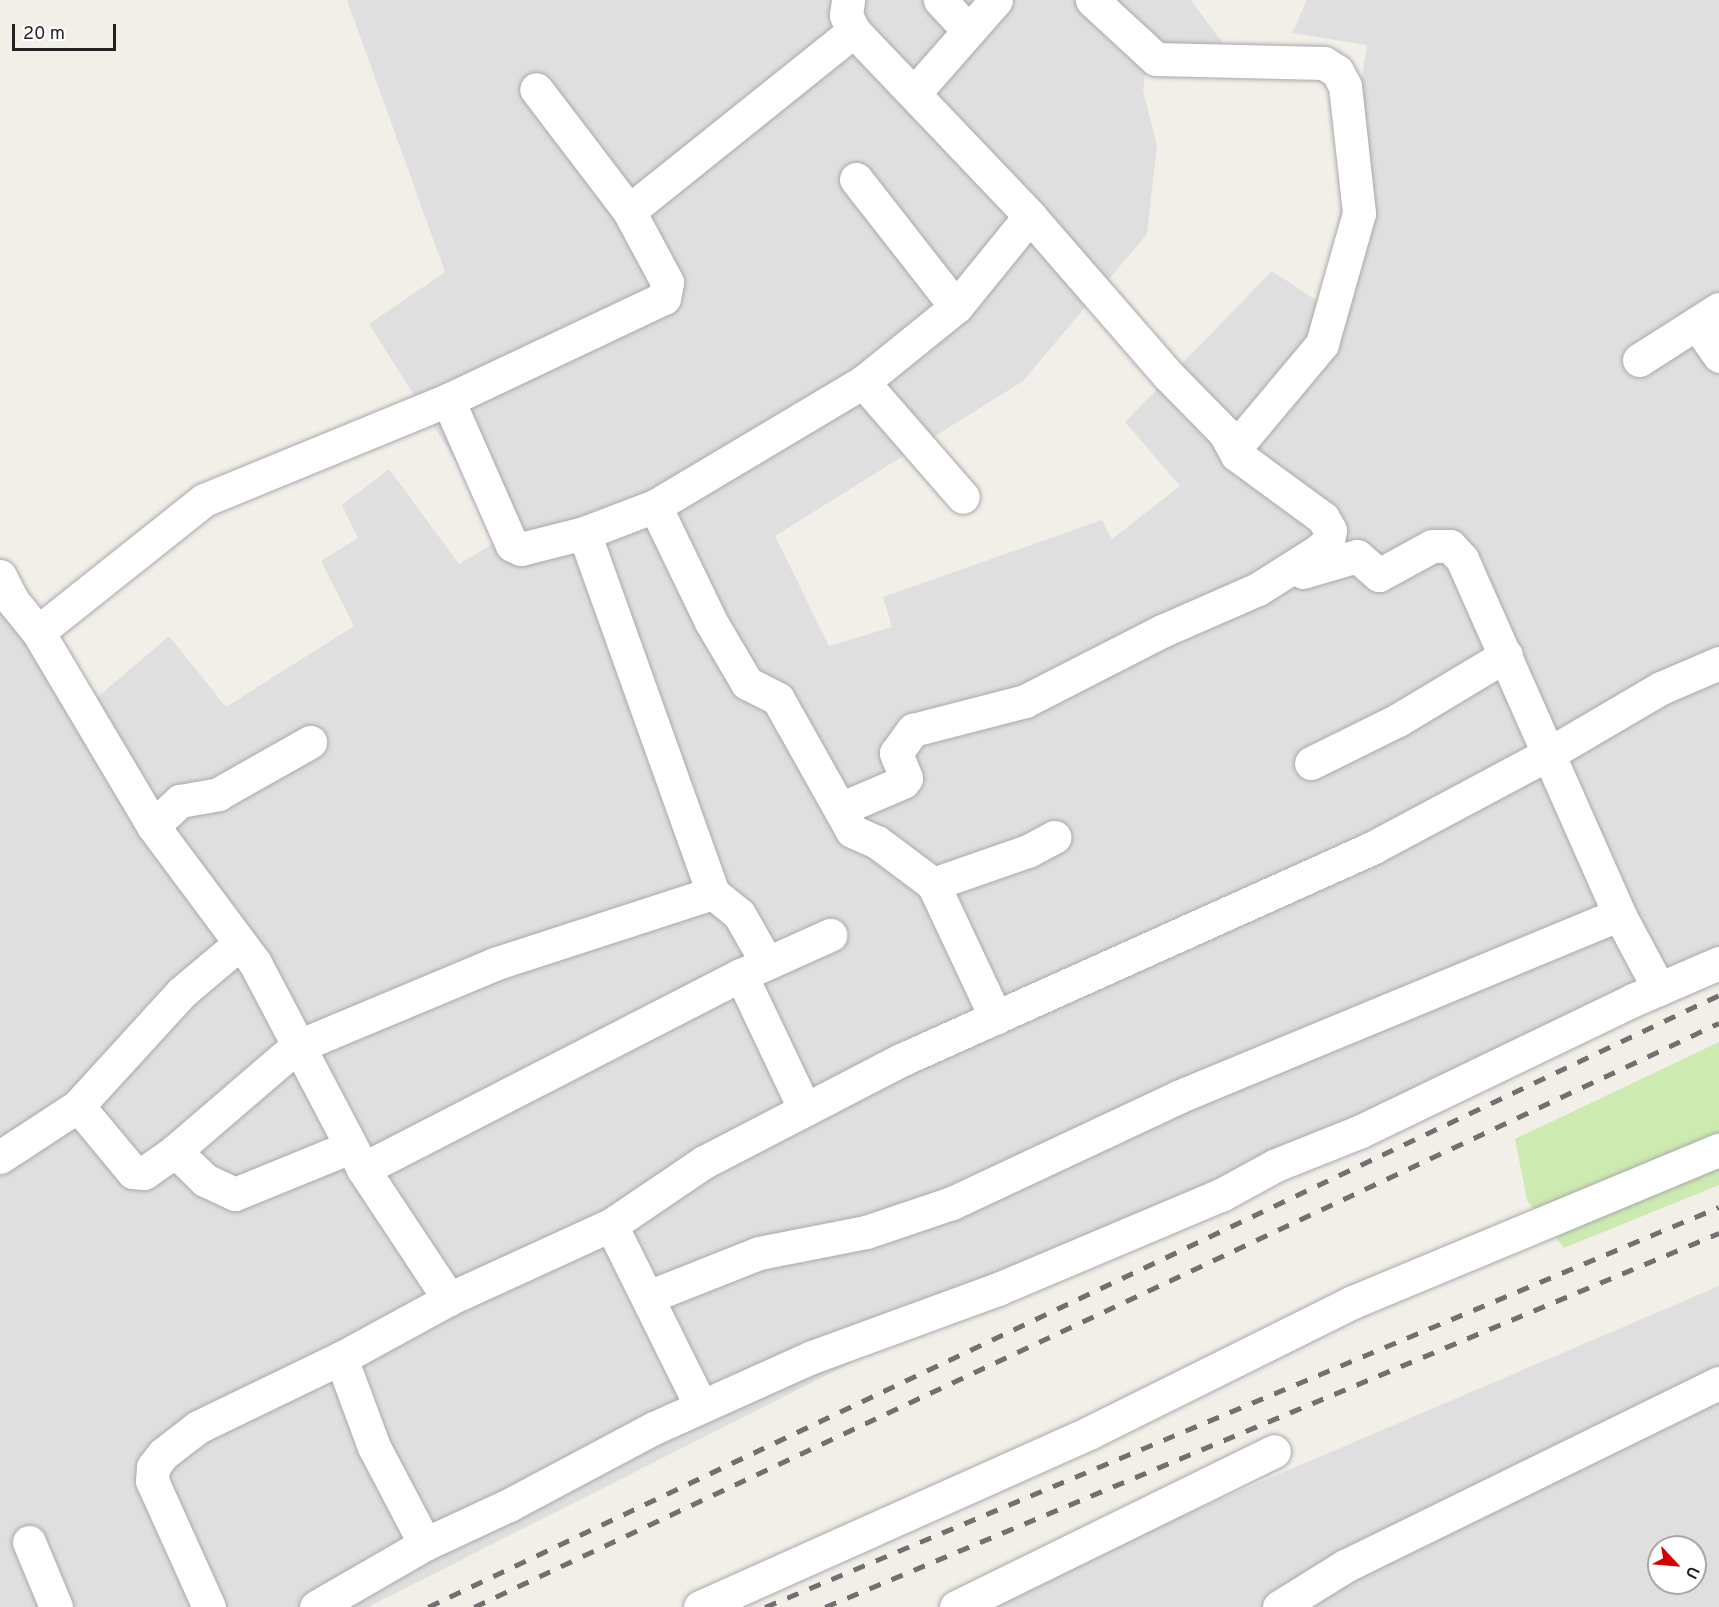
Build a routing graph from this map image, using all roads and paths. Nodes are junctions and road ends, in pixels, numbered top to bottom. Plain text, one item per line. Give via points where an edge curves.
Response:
1 (940, 0) edge
2 (996, 0) edge
3 (1092, 0) edge
4 (851, 15) edge
5 (969, 31) junction
6 (536, 89) dead end
7 (916, 91) junction
8 (856, 178) dead end
9 (629, 211) junction
10 (1030, 216) junction
11 (956, 307) junction
12 (1708, 316) edge
13 (1719, 356) edge
14 (1639, 360) dead end
15 (863, 382) junction
16 (448, 400) junction
17 (1236, 447) junction
18 (963, 497) dead end
19 (655, 506) junction
20 (584, 533) junction
21 (1258, 589) junction
22 (4, 595) edge
23 (38, 632) junction
24 (1506, 655) junction
25 (1719, 663) edge
26 (310, 742) dead end
27 (1550, 753) junction
28 (1311, 763) dead end
29 (840, 809) junction
30 (153, 826) junction
31 (1053, 837) dead end
32 (933, 884) junction
33 (713, 893) junction
34 (1619, 914) junction
35 (830, 935) dead end
36 (239, 944) junction
37 (1719, 963) edge
38 (754, 969) junction
39 (1659, 989) junction
40 (996, 1018) junction
41 (296, 1047) junction
42 (78, 1106) junction
43 (805, 1110) junction
44 (1719, 1150) edge
45 (175, 1151) junction
46 (0, 1157) edge
47 (357, 1158) junction
48 (611, 1225) junction
49 (648, 1297) junction
50 (449, 1299) junction
51 (341, 1358) junction
52 (1719, 1383) edge
53 (701, 1406) junction
54 (1274, 1451) dead end
55 (29, 1542) dead end
56 (425, 1544) junction
57 (56, 1607) edge
58 (209, 1607) edge
59 (316, 1607) edge
60 (700, 1607) edge
61 (956, 1607) edge
62 (1279, 1607) edge

1 - 5 street
2 - 5 street
3 - 17 street via 1156,59 1324,63 1337,71 1345,86 1359,213 1322,344
4 - 7 street
4 - 9 street
5 - 7 street
6 - 9 street
7 - 10 street
8 - 11 street
9 - 16 street via 667,282 669,290 664,298
10 - 11 street
10 - 17 street via 1167,375
11 - 15 street
12 - 13 street
12 - 14 street
15 - 18 street
15 - 19 street
16 - 20 street via 512,545 521,549
16 - 23 street via 204,500
17 - 21 street via 1237,455 1323,518 1330,530 1328,542 1318,551
19 - 20 street
19 - 29 street via 711,622 747,683 778,699
20 - 33 street
21 - 24 street via 1345,557 1357,556 1379,575 1432,546 1450,546 1462,560
21 - 29 street via 1162,631 1025,701 912,730 896,753 906,778 903,782
22 - 23 street
23 - 30 street
24 - 27 street
24 - 28 street via 1398,720
25 - 27 street via 1661,688
26 - 30 street via 218,794 180,801
27 - 34 street
27 - 40 street via 1372,848
29 - 32 street via 852,831 877,842
30 - 36 street via 217,907
31 - 32 street via 1028,851
32 - 40 street
33 - 38 street via 739,914
33 - 41 street via 494,964
34 - 39 street
34 - 49 street via 1178,1097 952,1203 866,1232 759,1253
35 - 38 street
36 - 41 street via 255,963
36 - 42 street via 182,992
37 - 39 street
38 - 43 street
38 - 47 street
39 - 53 street via 1371,1127 1276,1165 1221,1195 998,1289 813,1357
40 - 43 street
41 - 45 street
41 - 47 street
42 - 45 street via 133,1172 144,1173
42 - 46 street
43 - 48 street via 704,1162
44 - 60 street via 1353,1302 1091,1432
45 - 47 street via 205,1180 235,1194
47 - 50 street
48 - 49 street via 636,1282
48 - 50 street
49 - 53 street
50 - 51 street
51 - 56 street via 374,1447
51 - 58 street via 198,1427 163,1454 153,1467 152,1481
52 - 62 street via 1355,1560
53 - 56 street
54 - 61 street
55 - 57 street
56 - 59 street

